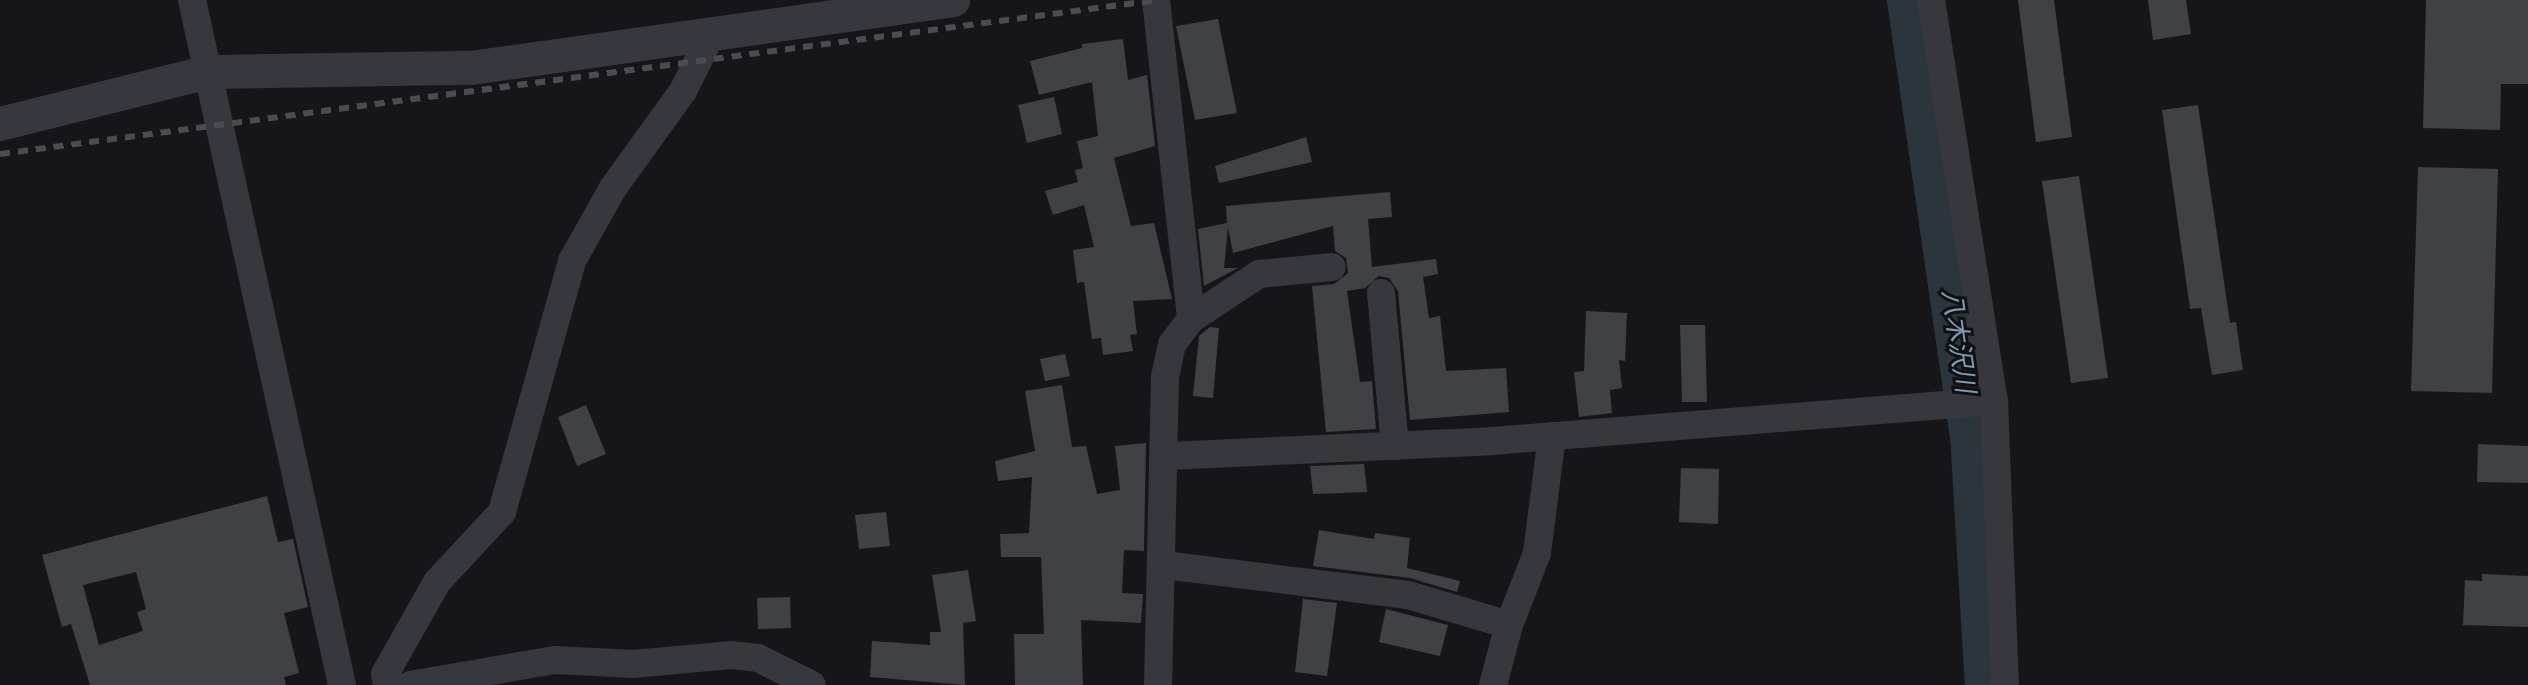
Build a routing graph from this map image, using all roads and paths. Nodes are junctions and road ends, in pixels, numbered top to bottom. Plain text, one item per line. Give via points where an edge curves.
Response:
1 (192, 0) edge
2 (1156, 0) edge
3 (1931, 0) edge
4 (935, 1) edge
5 (711, 35) junction
6 (208, 72) junction
7 (0, 124) edge
8 (1332, 267) dead end
9 (1381, 293) dead end
10 (1191, 319) junction
11 (1989, 402) junction
12 (1552, 436) junction
13 (1395, 446) junction
14 (1167, 456) junction
15 (1164, 565) junction
16 (1509, 625) junction
17 (342, 685) edge
18 (387, 685) edge
19 (410, 685) edge
20 (812, 685) edge
21 (1158, 685) edge
22 (1493, 685) edge
23 (2005, 685) edge

1 - 6 street
2 - 10 street
3 - 11 street
4 - 5 street
5 - 6 street via 471,68
5 - 18 street via 683,91 613,188 572,261 502,512 437,582 385,674
6 - 7 street
6 - 17 street
8 - 10 street via 1259,274
9 - 13 street
10 - 14 street via 1172,344 1165,378
11 - 12 street
11 - 23 street
12 - 13 street
12 - 16 street via 1537,553
13 - 14 street
14 - 15 street
15 - 16 street via 1408,595
15 - 21 street
16 - 22 street
19 - 20 street via 555,660 633,664 731,655 758,658

